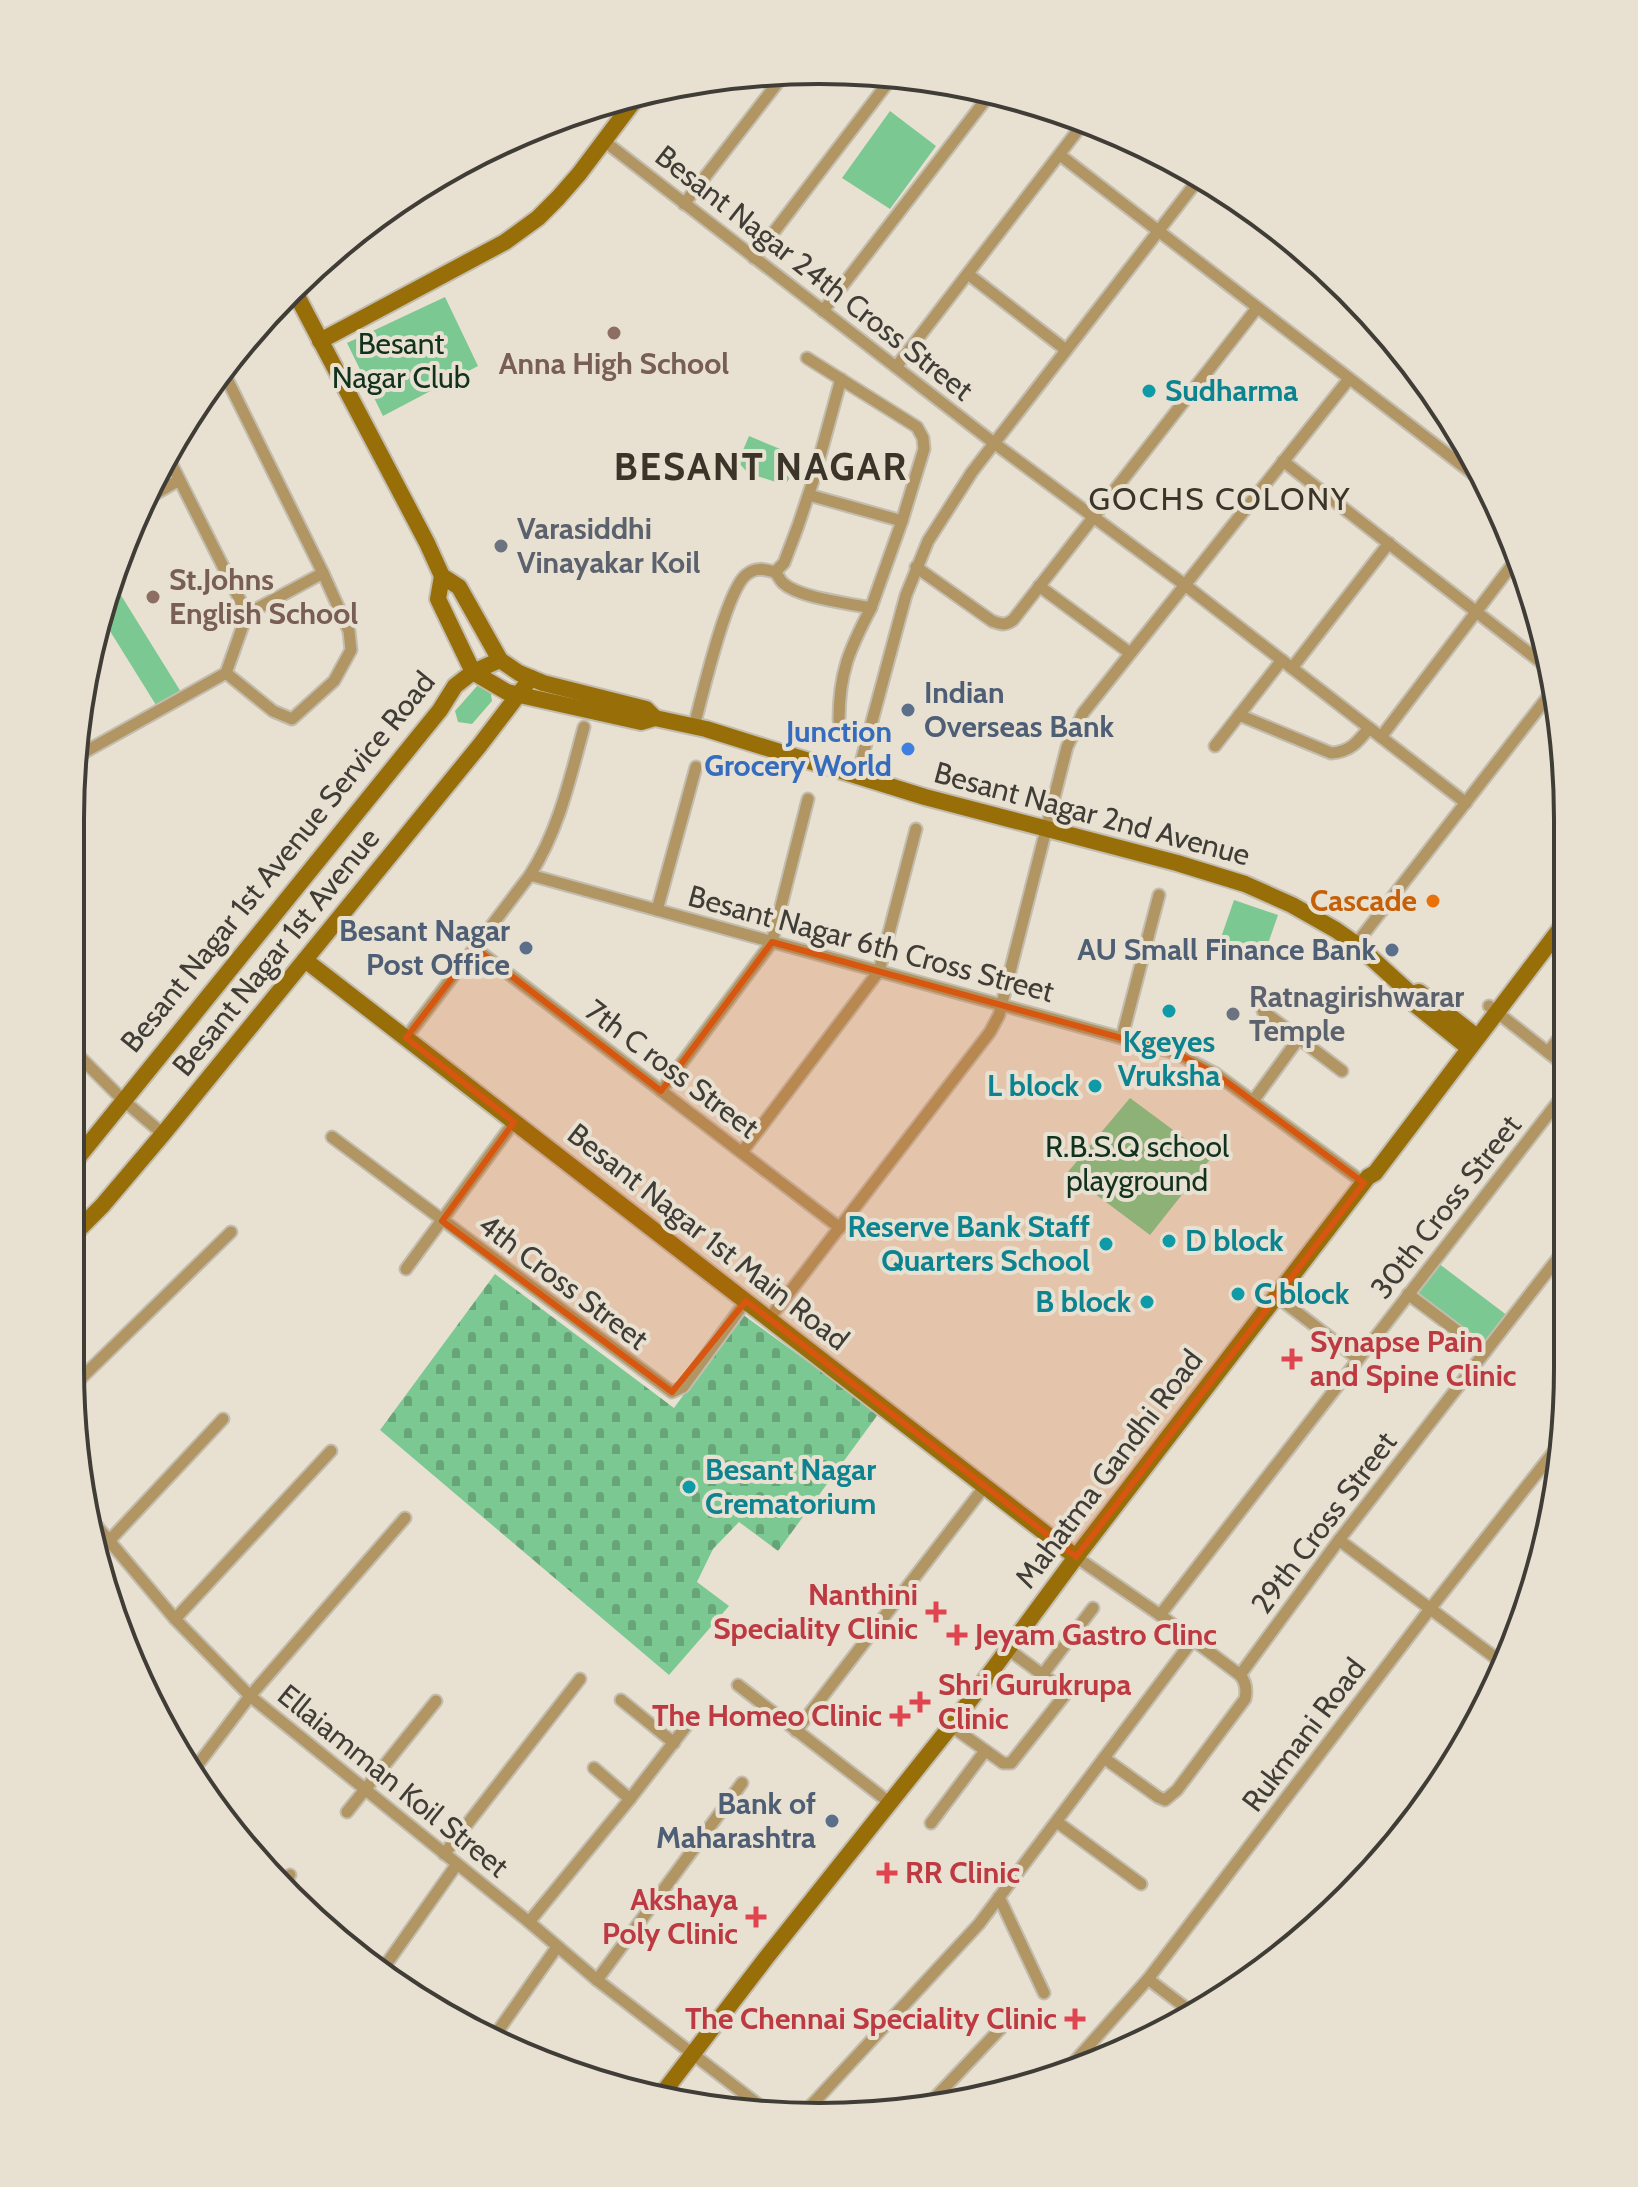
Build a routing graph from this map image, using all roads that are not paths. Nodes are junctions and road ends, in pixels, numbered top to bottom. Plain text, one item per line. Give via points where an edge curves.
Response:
1 (775, 86) edge
2 (884, 87) edge
3 (983, 103) edge
4 (628, 109) edge
5 (626, 112) joint
6 (1077, 131) edge
7 (604, 141) junction
8 (1060, 155) junction
9 (1193, 186) edge
10 (684, 204) junction
11 (1158, 232) junction
12 (754, 258) junction
13 (968, 274) junction
14 (299, 299) edge
15 (1257, 308) junction
16 (823, 311) junction
17 (320, 341) junction
18 (1066, 350) junction
19 (807, 358) dead end
20 (896, 367) junction
21 (841, 379) junction
22 (1349, 379) junction
23 (229, 382) edge
24 (994, 443) junction
25 (1283, 461) junction
26 (1464, 467) edge
27 (173, 468) edge
28 (179, 480) junction
29 (162, 490) edge
30 (809, 495) junction
31 (1094, 515) junction
32 (902, 521) junction
33 (1389, 543) junction
34 (916, 567) junction
35 (1509, 568) edge
36 (775, 572) junction
37 (323, 573) junction
38 (442, 576) junction
39 (1185, 585) junction
40 (1039, 586) junction
41 (871, 608) junction
42 (1476, 612) junction
43 (247, 614) junction
44 (1130, 653) junction
45 (1536, 658) edge
46 (500, 660) junction
47 (1287, 664) junction
48 (473, 672) junction
49 (226, 673) junction
50 (537, 680) junction
51 (519, 696) junction
52 (1544, 701) edge
53 (1239, 715) junction
54 (655, 718) junction
55 (839, 720) dead end
56 (694, 726) junction
57 (584, 727) dead end
58 (1369, 728) junction
59 (1381, 737) junction
60 (1215, 746) dead end
61 (88, 750) edge
62 (696, 767) dead end
63 (857, 777) junction
64 (808, 799) dead end
65 (1466, 803) junction
66 (1045, 828) junction
67 (916, 829) dead end
68 (530, 875) junction
69 (1159, 895) dead end
70 (657, 910) junction
71 (1554, 924) edge
72 (1554, 936) edge
73 (772, 942) junction
74 (1356, 944) junction
75 (475, 948) junction
76 (305, 960) junction
77 (879, 971) junction
78 (1001, 1004) junction
79 (1493, 1009) junction
80 (1263, 1011) dead end
81 (1122, 1037) junction
82 (406, 1038) junction
83 (1299, 1038) junction
84 (1469, 1039) junction
85 (1554, 1044) edge
86 (1548, 1052) junction
87 (1554, 1057) edge
88 (84, 1061) edge
89 (1342, 1071) dead end
90 (661, 1091) junction
91 (123, 1100) junction
92 (1253, 1101) junction
93 (1554, 1107) edge
94 (514, 1122) junction
95 (163, 1134) junction
96 (332, 1137) dead end
97 (84, 1150) edge
98 (742, 1152) junction
99 (1366, 1180) junction
100 (442, 1221) junction
101 (84, 1224) edge
102 (840, 1228) junction
103 (231, 1232) dead end
104 (1554, 1263) edge
105 (406, 1269) dead end
106 (1408, 1294) junction
107 (1276, 1296) junction
108 (746, 1301) junction
109 (769, 1319) junction
110 (1485, 1352) junction
111 (1358, 1359) junction
112 (84, 1375) edge
113 (223, 1419) dead end
114 (331, 1451) dead end
115 (1548, 1458) edge
116 (985, 1486) junction
117 (405, 1518) dead end
118 (103, 1534) edge
119 (1339, 1540) junction
120 (109, 1541) junction
121 (1076, 1557) junction
122 (1093, 1608) dead end
123 (1430, 1609) junction
124 (1160, 1615) junction
125 (175, 1619) junction
126 (1192, 1641) junction
127 (1009, 1650) junction
128 (1494, 1657) edge
129 (1043, 1674) junction
130 (1240, 1675) junction
131 (580, 1679) dead end
132 (738, 1685) dead end
133 (250, 1696) junction
134 (621, 1700) dead end
135 (436, 1701) dead end
136 (687, 1725) dead end
137 (951, 1726) junction
138 (796, 1731) junction
139 (674, 1743) junction
140 (985, 1751) junction
141 (1104, 1758) junction
142 (199, 1763) edge
143 (594, 1768) dead end
144 (742, 1783) dead end
145 (365, 1788) junction
146 (630, 1799) junction
147 (890, 1803) junction
148 (347, 1812) dead end
149 (1057, 1822) junction
150 (931, 1823) dead end
151 (444, 1854) junction
152 (457, 1864) junction
153 (1141, 1884) dead end
154 (999, 1897) junction
155 (529, 1922) junction
156 (557, 1947) junction
157 (388, 1962) edge
158 (1148, 1979) junction
159 (597, 1980) junction
160 (1044, 1993) dead end
161 (1184, 2006) edge
162 (1001, 2028) dead end
163 (499, 2029) edge
164 (693, 2054) junction
165 (1082, 2054) edge
166 (667, 2087) edge
167 (940, 2093) edge
168 (752, 2099) edge
169 (814, 2103) edge

1 - 10 street
2 - 12 street
3 - 16 street
4 - 5 main road
5 - 7 main road
6 - 8 street
7 - 10 street, Besant Nagar 24th Cross Street
7 - 17 main road via 558,198 505,242
8 - 11 street
8 - 13 street
9 - 11 street
10 - 12 street, Besant Nagar 24th Cross Street
11 - 15 street
11 - 18 street
12 - 16 street, Besant Nagar 24th Cross Street
13 - 18 street
13 - 20 street
14 - 17 main road
15 - 22 street
15 - 31 street
16 - 20 street, Besant Nagar 24th Cross Street
17 - 38 main road
18 - 24 street
19 - 21 street
20 - 24 street, Besant Nagar 24th Cross Street
21 - 30 street
21 - 32 street via 917,427 923,438
22 - 25 street
22 - 26 street
23 - 37 street
24 - 31 street, Besant Nagar 24th Cross Street
24 - 34 street via 949,506
25 - 33 street
25 - 39 street
27 - 28 street
28 - 29 street
28 - 43 street
30 - 32 street
30 - 36 street via 784,563
31 - 39 street, Besant Nagar 24th Cross Street
31 - 40 street
32 - 41 street
33 - 42 street
33 - 47 street
34 - 40 street via 1000,624 1013,620
34 - 63 street
35 - 42 street
36 - 41 street via 783,584 799,592
36 - 56 street via 756,569 735,587
37 - 43 street
37 - 49 street via 349,631 351,650 334,681 292,719 273,711
38 - 46 main road via 459,587
38 - 48 main road via 438,599
39 - 44 street
39 - 47 street, Besant Nagar 24th Cross Street
40 - 44 street
41 - 55 street via 846,659
42 - 45 street
42 - 59 street
43 - 49 street
44 - 66 street via 1074,729
46 - 48 main road
46 - 50 main road
47 - 53 street
47 - 58 street, Besant Nagar 24th Cross Street
48 - 51 main road
48 - 91 main road, Besant Nagar 1st Avenue Service Road via 455,686
49 - 61 street
50 - 51 main road, Besant Nagar 1st Avenue
50 - 54 main road via 646,709
51 - 54 main road via 641,722
51 - 76 main road, Besant Nagar 1st Avenue
52 - 65 street
53 - 58 street via 1331,753 1351,747
53 - 60 street
54 - 56 main road, Besant Nagar 2nd Avenue
56 - 63 main road, Besant Nagar 2nd Avenue
57 - 68 street via 558,818
58 - 59 street, Besant Nagar 24th Cross Street
59 - 65 street, Besant Nagar 24th Cross Street
62 - 70 street
63 - 66 main road, Besant Nagar 2nd Avenue
64 - 73 street
65 - 74 street
66 - 74 main road, Besant Nagar 2nd Avenue via 1245,884 1317,918
66 - 78 street
67 - 77 street
68 - 70 street, Besant Nagar 6th Cross Street
68 - 75 street
69 - 81 street
70 - 73 street, Besant Nagar 6th Cross Street
71 - 79 main road
72 - 79 main road
73 - 77 street, Besant Nagar 6th Cross Street
73 - 90 street
74 - 84 main road, Besant Nagar 2nd Avenue via 1411,994 1412,1002
75 - 82 street
75 - 90 street, 7th C ross Street
76 - 82 main road, Besant Nagar 1st Main Road
76 - 95 main road, Besant Nagar 1st Avenue
77 - 78 street, Besant Nagar 6th Cross Street
77 - 98 street
78 - 81 street, Besant Nagar 6th Cross Street
78 - 102 street via 990,1032
79 - 84 main road, Mahatma Gandhi Road
79 - 86 street
80 - 83 street
81 - 92 street, Besant Nagar 6th Cross Street via 1199,1064
82 - 94 main road, Besant Nagar 1st Main Road
83 - 89 street
83 - 92 street
84 - 99 main road, Mahatma Gandhi Road
85 - 86 street
86 - 87 street
88 - 91 street
90 - 98 street, 7th C ross Street
91 - 95 street
91 - 97 main road, Besant Nagar 1st Avenue Service Road
92 - 99 street, Besant Nagar 6th Cross Street
93 - 106 street, 30th Cross Street
94 - 100 street
94 - 108 main road, Besant Nagar 1st Main Road
95 - 101 main road, Besant Nagar 1st Avenue
96 - 100 street, 4th Cross Street
98 - 102 street, 7th C ross Street
99 - 107 main road, Mahatma Gandhi Road
100 - 105 street
100 - 108 street, 4th Cross Street via 672,1392 683,1387
102 - 109 street
103 - 112 street
104 - 110 street, 29th Cross Street
106 - 110 street
106 - 111 street, 30th Cross Street
107 - 111 street
107 - 121 main road, Mahatma Gandhi Road
108 - 109 main road, Besant Nagar 1st Main Road
109 - 116 main road, Besant Nagar 1st Main Road
110 - 119 street, 29th Cross Street
111 - 124 street, 30th Cross Street
113 - 120 street
114 - 125 street
115 - 123 street, Rukmani Road
116 - 121 main road, Besant Nagar 1st Main Road
116 - 138 street
117 - 133 street
118 - 120 street, Ellaiamman Koil Street
119 - 123 street
119 - 130 street, 29th Cross Street
120 - 125 street, Ellaiamman Koil Street
121 - 124 street
121 - 127 main road, Mahatma Gandhi Road
122 - 129 street
123 - 128 street
123 - 158 street, Rukmani Road
124 - 126 street
125 - 133 street, Ellaiamman Koil Street
126 - 130 street
126 - 141 street
127 - 129 street
127 - 137 main road, Mahatma Gandhi Road
129 - 140 street via 1064,1696 1011,1763
130 - 141 street via 1245,1699 1165,1800
131 - 151 street
132 - 138 street
133 - 142 street
133 - 145 street, Ellaiamman Koil Street
134 - 139 street
135 - 145 street
136 - 139 street
137 - 140 street
137 - 147 main road, Mahatma Gandhi Road
138 - 147 street
139 - 146 street
140 - 150 street
141 - 149 street
143 - 146 street
144 - 159 street
145 - 148 street
145 - 151 street, Ellaiamman Koil Street
146 - 155 street
147 - 164 main road, Mahatma Gandhi Road
149 - 153 street
149 - 154 street
151 - 152 street, Ellaiamman Koil Street
152 - 155 street, Ellaiamman Koil Street
152 - 157 street
154 - 160 street
154 - 169 street
155 - 156 street, Ellaiamman Koil Street
156 - 159 street, Ellaiamman Koil Street
156 - 163 street
158 - 161 street
158 - 165 street, Rukmani Road
159 - 164 street, Ellaiamman Koil Street
162 - 167 street
164 - 166 main road, Mahatma Gandhi Road
164 - 168 street, Ellaiamman Koil Street

